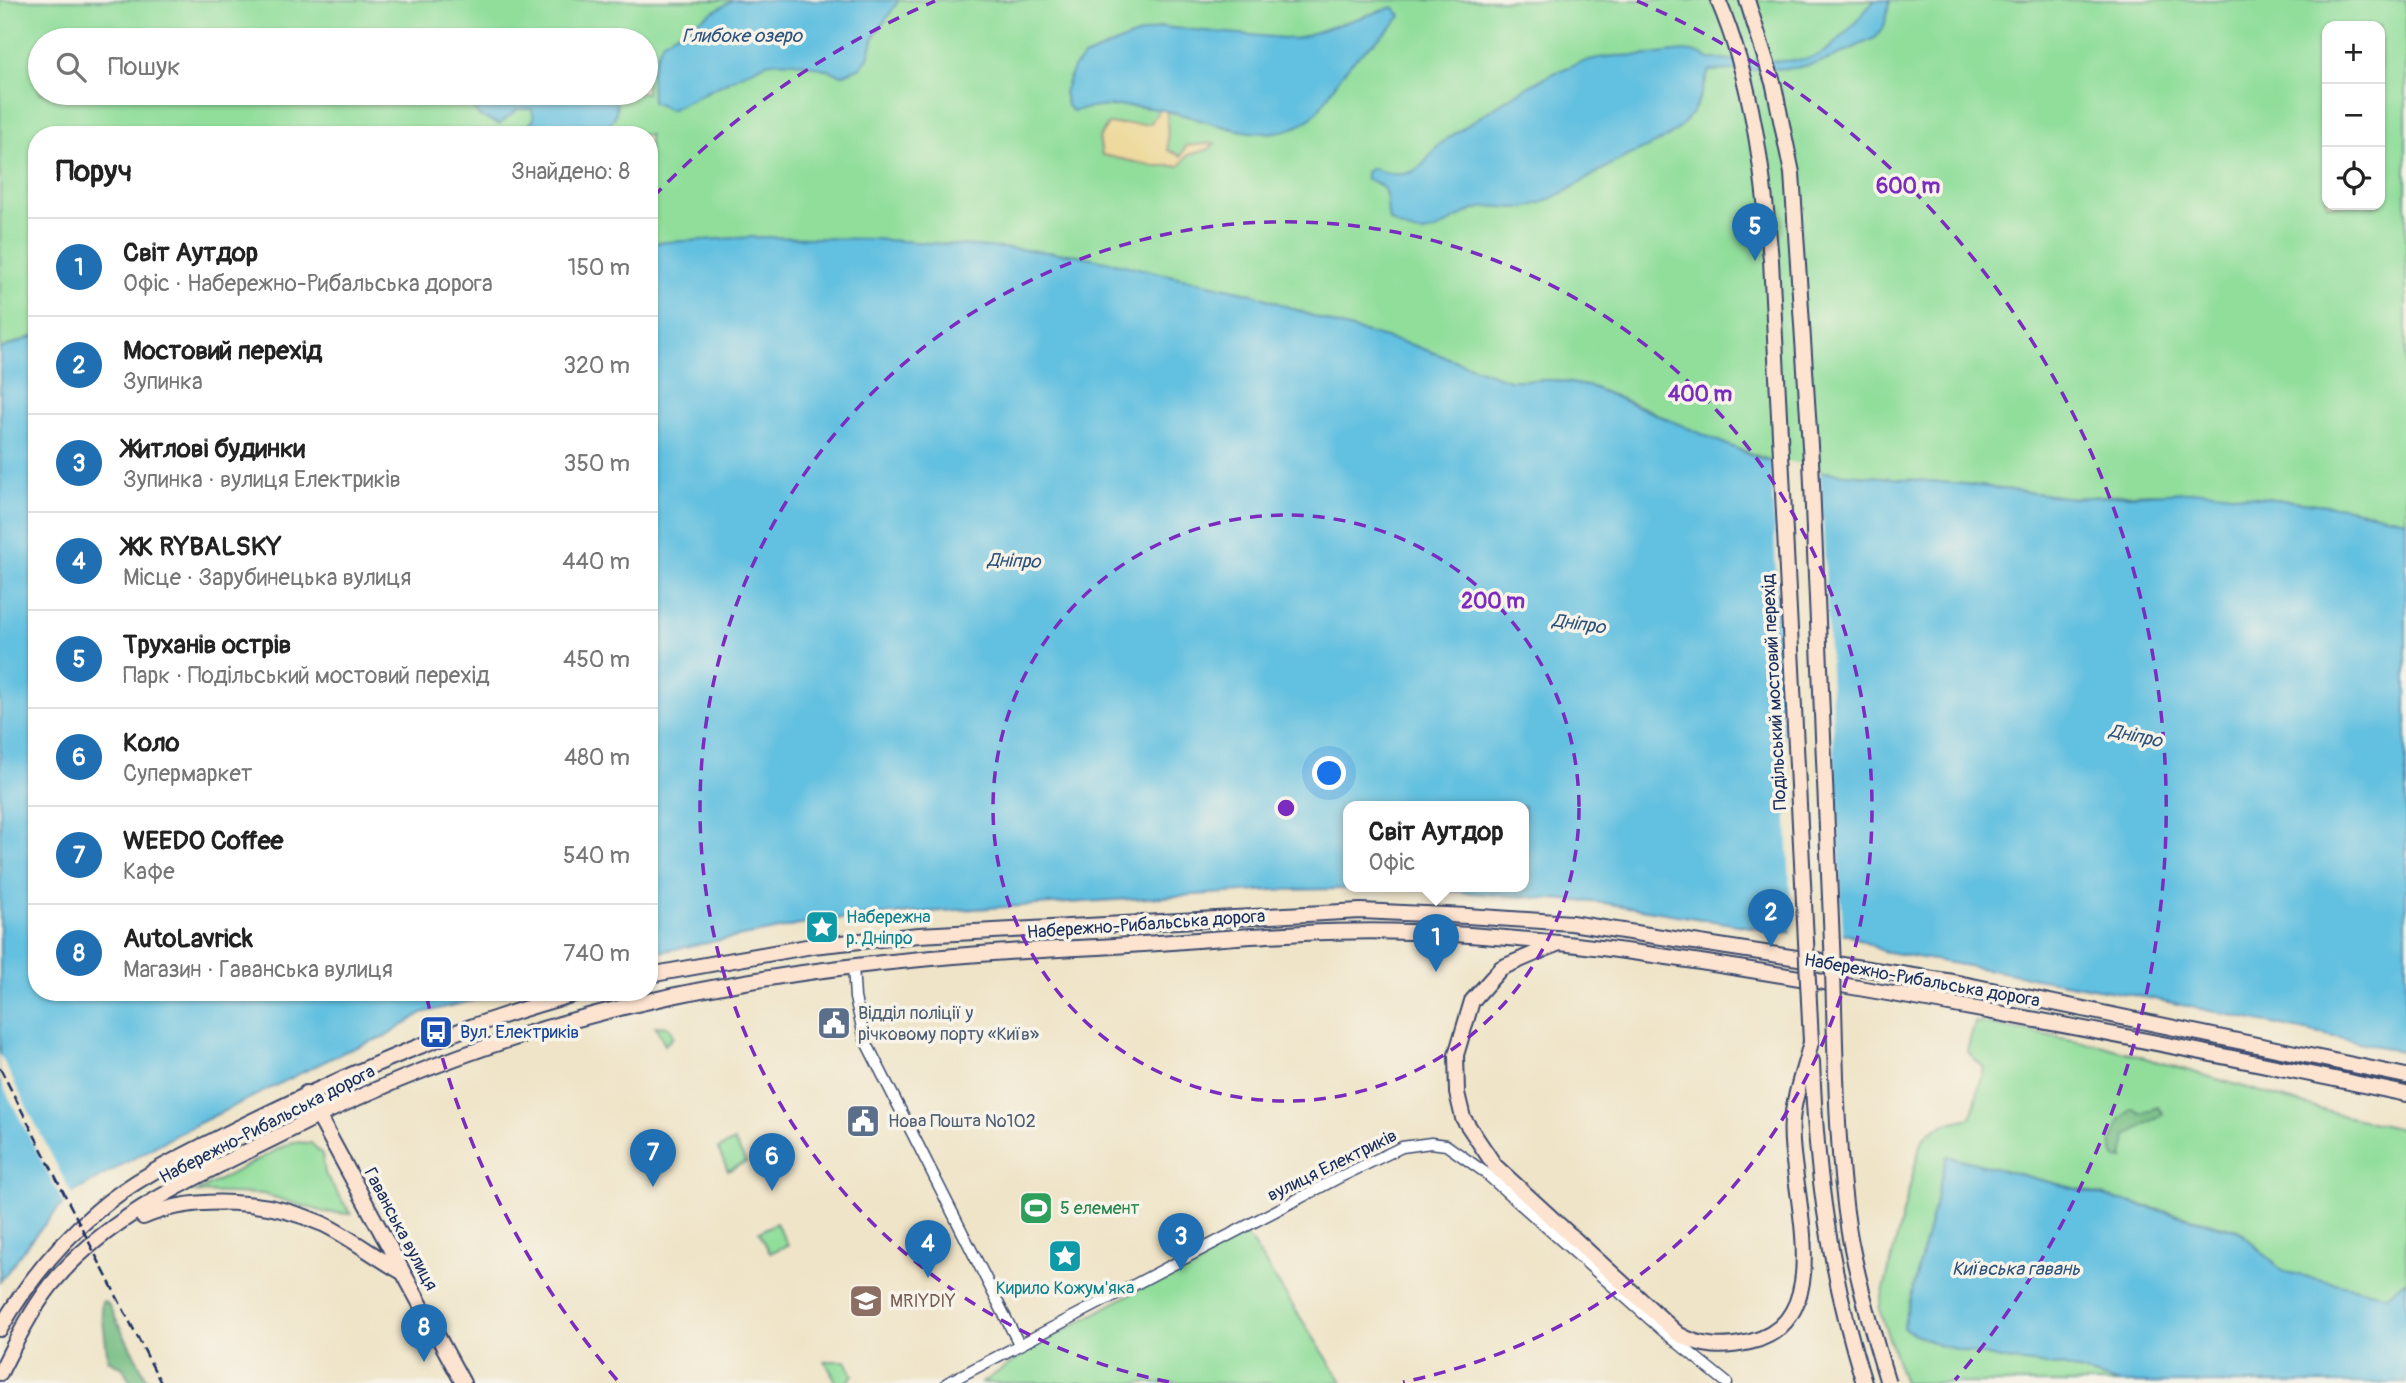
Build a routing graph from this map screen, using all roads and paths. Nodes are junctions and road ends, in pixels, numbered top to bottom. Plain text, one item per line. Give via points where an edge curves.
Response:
1 (1718, 0) edge
2 (1747, 0) edge
3 (1562, 942) junction
4 (853, 965) junction
5 (658, 973) edge
6 (658, 998) edge
7 (554, 1001) edge
8 (646, 1001) edge
9 (1811, 1042) junction
10 (2406, 1076) edge
11 (306, 1093) junction
12 (2406, 1094) edge
13 (318, 1115) junction
14 (113, 1230) junction
15 (402, 1272) junction
16 (0, 1329) edge
17 (1020, 1344) junction
18 (0, 1373) edge
19 (463, 1383) edge
20 (947, 1383) edge
21 (1727, 1383) edge
22 (1864, 1383) edge
23 (1888, 1383) edge

1 - 9 main road, Подільський мостовий перехід, bridge via 1745,82 1763,180 1771,260
2 - 23 main road, bridge via 1774,86 1792,173 1811,461 1842,1168 1852,1244
3 - 4 main road, Набережно-Рибальська дорога via 1341,931 973,953
3 - 9 main road via 1501,968 1477,994 1465,1016 1456,1055 1457,1093 1468,1128 1494,1166 1678,1334 1703,1345 1741,1344 1772,1333 1797,1300 1805,1265 1791,1121
3 - 12 main road, Набережно-Рибальська дорога via 1947,1003
4 - 6 main road, Набережно-Рибальська дорога
4 - 17 street via 864,1040
5 - 10 main road, Набережно-Рибальська дорога via 812,946 919,935 1361,911 1467,916 1571,923 1953,982
7 - 11 main road, Набережно-Рибальська дорога via 443,1037
8 - 13 main road, Набережно-Рибальська дорога via 590,1014 451,1059
9 - 22 main road, Подільський мостовий перехід via 1824,1219 1836,1283
11 - 13 main road, Гаванська вулиця
11 - 16 main road, Набережно-Рибальська дорога via 203,1146 98,1209 39,1268
13 - 14 main road, Набережно-Рибальська дорога via 216,1167
13 - 15 main road, Гаванська вулиця
14 - 15 main road via 174,1207 201,1203 262,1206 324,1225
14 - 18 main road, Набережно-Рибальська дорога via 87,1248 52,1284 22,1327
15 - 19 main road, Гаванська вулиця
17 - 20 street, вулиця Електриків
17 - 21 street, вулиця Електриків via 1359,1168 1402,1147 1431,1143 1446,1145 1482,1171

